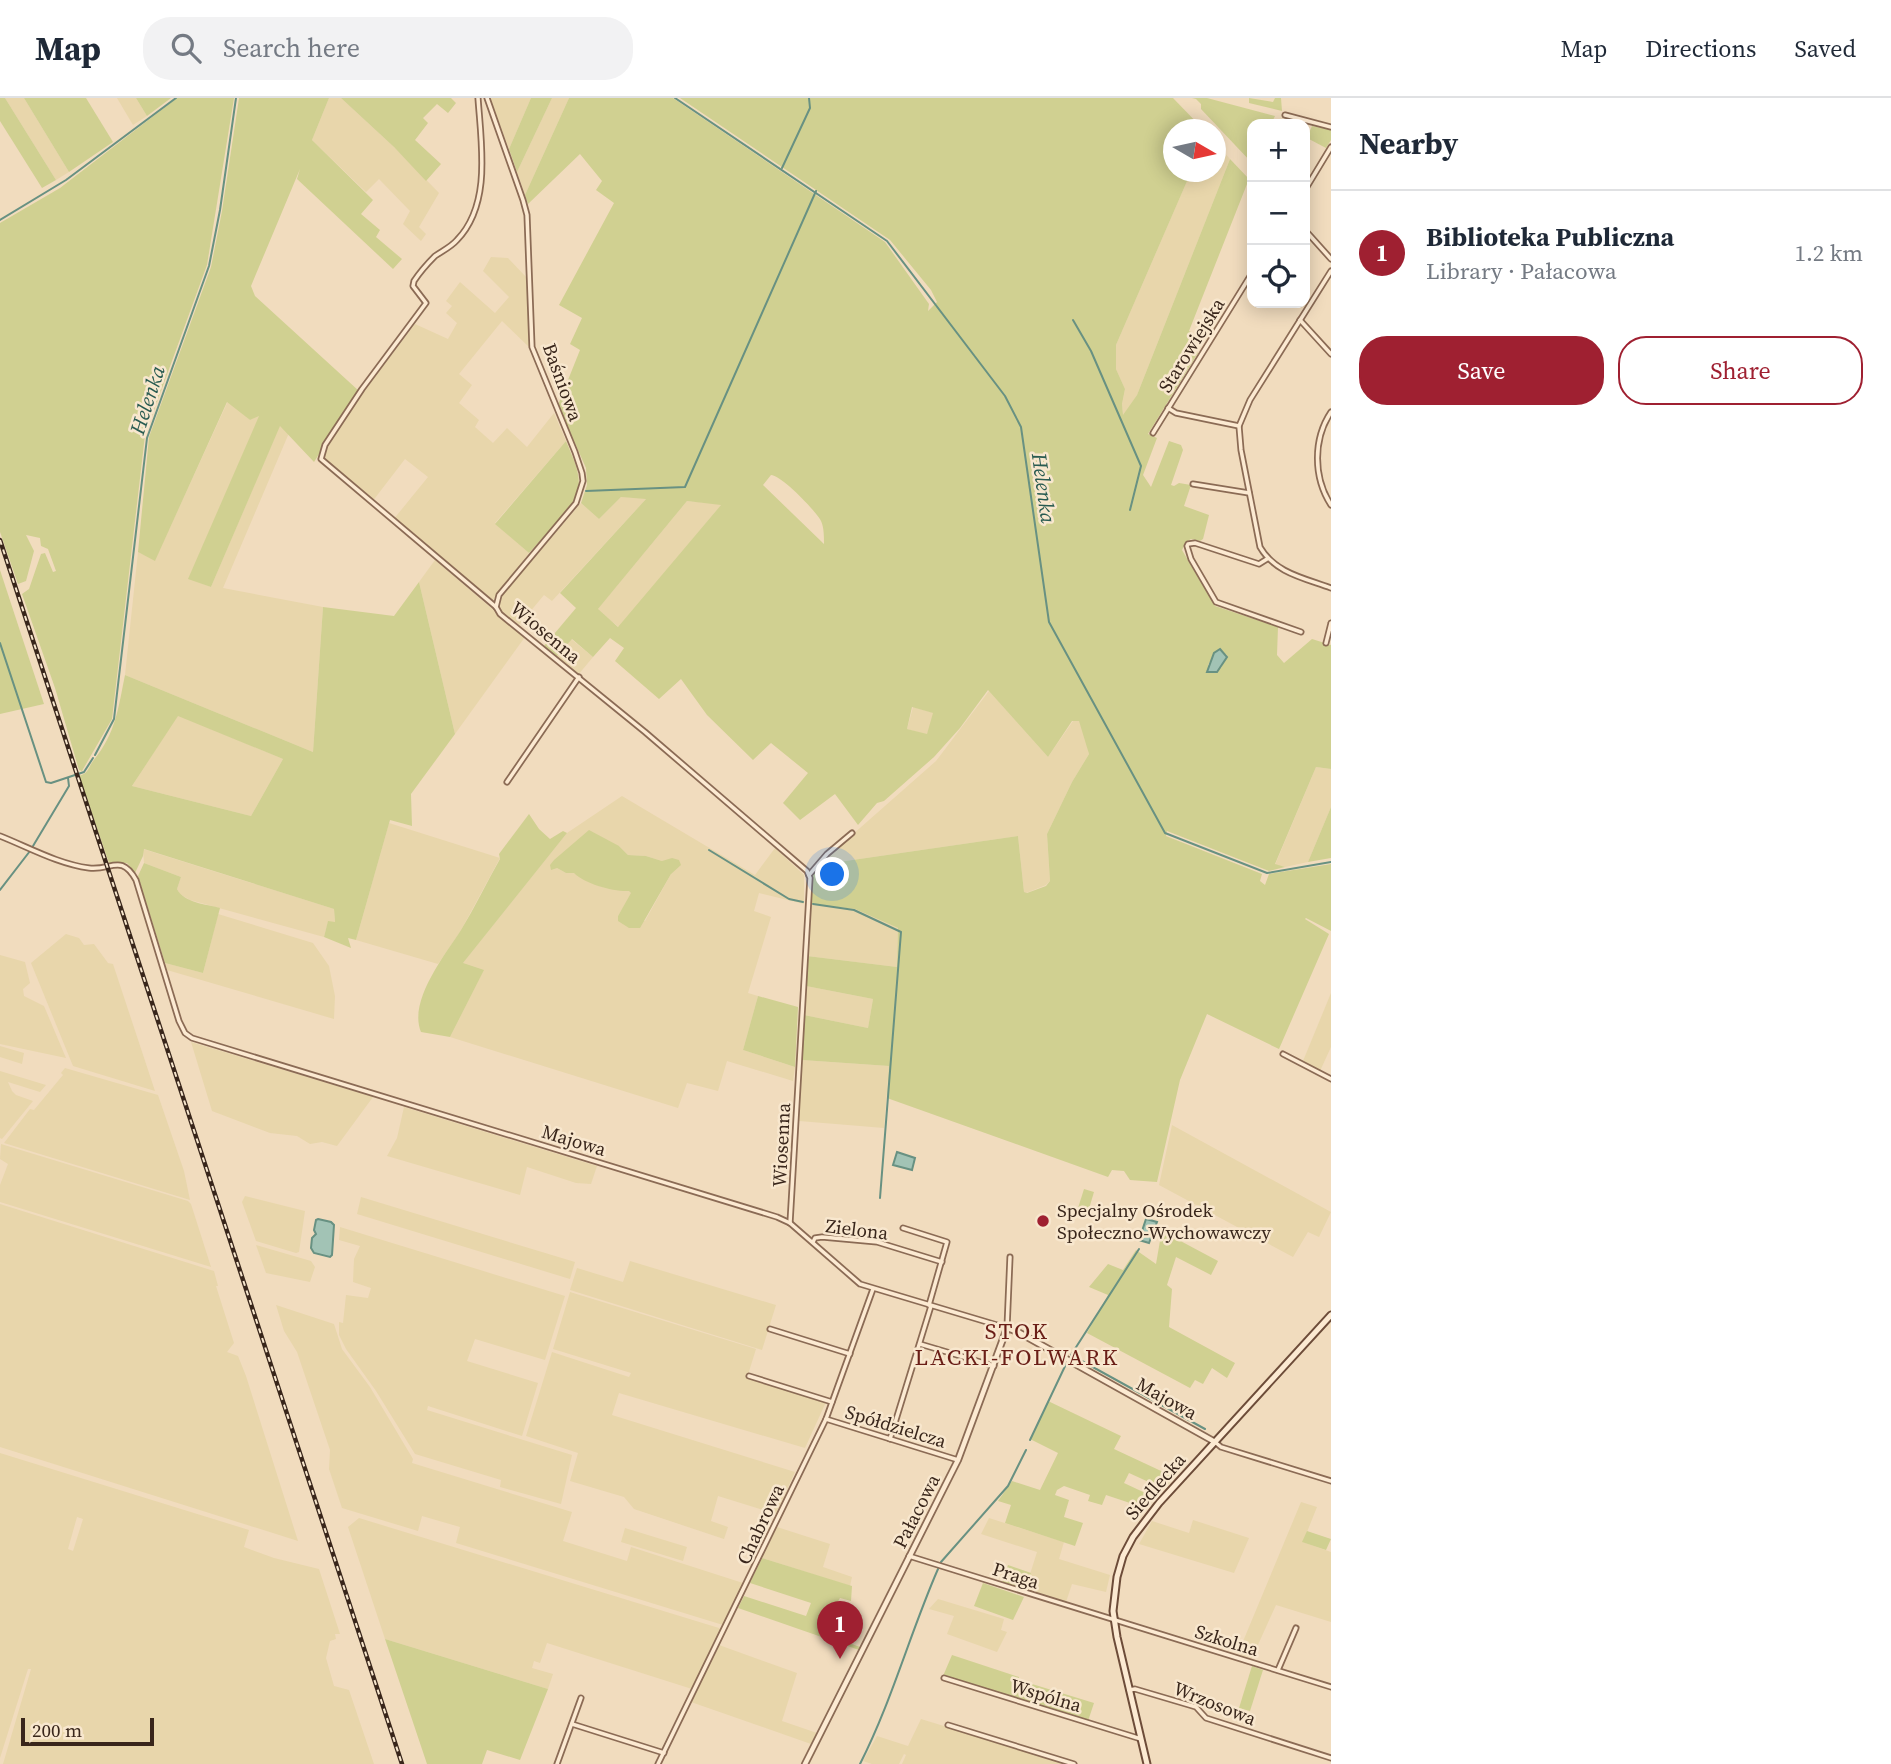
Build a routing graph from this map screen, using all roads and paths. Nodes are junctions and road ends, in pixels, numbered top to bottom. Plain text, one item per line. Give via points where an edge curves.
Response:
1 (478, 98) edge
2 (487, 98) edge
3 (1285, 116) dead end
4 (1331, 127) edge
5 (1331, 147) edge
6 (1310, 182) edge
7 (1310, 236) edge
8 (1331, 259) edge
9 (1331, 271) edge
10 (1247, 281) edge
11 (1300, 320) junction
12 (1331, 354) edge
13 (1168, 408) junction
14 (1331, 412) edge
15 (1240, 426) junction
16 (1153, 433) dead end
17 (1193, 484) dead end
18 (1249, 493) junction
19 (1331, 505) edge
20 (1267, 559) junction
21 (1331, 588) edge
22 (496, 607) junction
23 (1331, 623) edge
24 (1301, 632) dead end
25 (1326, 643) dead end
26 (579, 677) junction
27 (507, 782) dead end
28 (852, 833) dead end
29 (0, 836) edge
30 (809, 875) junction
31 (1283, 1054) dead end
32 (1331, 1079) edge
33 (790, 1223) junction
34 (904, 1228) dead end
35 (813, 1243) junction
36 (1010, 1257) dead end
37 (942, 1262) junction
38 (873, 1289) junction
39 (930, 1305) junction
40 (1331, 1315) edge
41 (1007, 1328) junction
42 (770, 1329) dead end
43 (920, 1344) junction
44 (850, 1354) junction
45 (994, 1366) junction
46 (749, 1376) dead end
47 (832, 1402) junction
48 (826, 1419) junction
49 (890, 1439) junction
50 (1215, 1442) junction
51 (958, 1460) junction
52 (1331, 1481) edge
53 (909, 1556) junction
54 (1115, 1619) junction
55 (1296, 1628) dead end
56 (1278, 1670) junction
57 (944, 1678) dead end
58 (1331, 1687) edge
59 (1129, 1690) junction
60 (581, 1698) dead end
61 (572, 1724) junction
62 (948, 1725) dead end
63 (1141, 1739) junction
64 (664, 1752) junction
65 (1331, 1758) edge
66 (557, 1764) edge
67 (658, 1764) edge
68 (805, 1764) edge
69 (1074, 1764) edge
70 (1147, 1764) edge

1 - 22 street, Wiosenna via 481,179 470,221 458,240 435,256 414,281 426,303 362,389 325,445 321,459
2 - 22 street, Baśniowa via 527,215 532,346 583,481 576,503 499,596
3 - 4 street
5 - 6 street
7 - 8 street
9 - 11 street
10 - 13 street, Starowiejska
11 - 12 street
11 - 15 street via 1250,400
13 - 15 street
13 - 16 street, Starowiejska
14 - 19 street via 1317,444 1323,489
15 - 18 street
17 - 18 street
18 - 20 street via 1260,547
20 - 21 street via 1287,572
20 - 24 street via 1259,564 1195,543 1187,547 1216,602
22 - 26 street, Wiosenna
23 - 25 street
26 - 27 street
26 - 30 street, Wiosenna via 802,864
28 - 30 street
29 - 33 street, Majowa via 70,864 98,869 119,864 131,871 180,1021 192,1038
30 - 33 street, Wiosenna
31 - 32 street
33 - 35 street, Majowa
34 - 37 street via 947,1242
35 - 37 street, Zielona via 822,1237 877,1242
35 - 38 street, Majowa via 855,1280
36 - 41 street, Pałacowa
37 - 39 street
38 - 39 street, Majowa
38 - 44 street, Chabrowa
39 - 41 street, Majowa
39 - 43 street
40 - 50 main road, Siedlecka
41 - 45 street, Pałacowa
41 - 50 street, Majowa
42 - 44 street
43 - 45 street
43 - 49 street
44 - 47 street, Chabrowa
45 - 51 street, Pałacowa
46 - 47 street
47 - 48 street, Chabrowa
48 - 49 street, Spółdzielcza
48 - 64 street, Chabrowa
49 - 51 street, Spółdzielcza
50 - 52 street
50 - 54 main road, Siedlecka via 1133,1537 1117,1577
51 - 53 street, Pałacowa
53 - 54 street, Praga
53 - 68 street, Pałacowa
54 - 56 street, Szkolna
54 - 59 main road, Siedlecka
55 - 56 street
56 - 58 street, Szkolna
57 - 63 street, Wspólna
59 - 63 main road, Siedlecka
59 - 65 street, Wrzosowa via 1196,1707 1206,1718
60 - 61 street
61 - 64 street
61 - 66 street
62 - 69 street
63 - 70 main road, Siedlecka
64 - 67 street, Chabrowa

